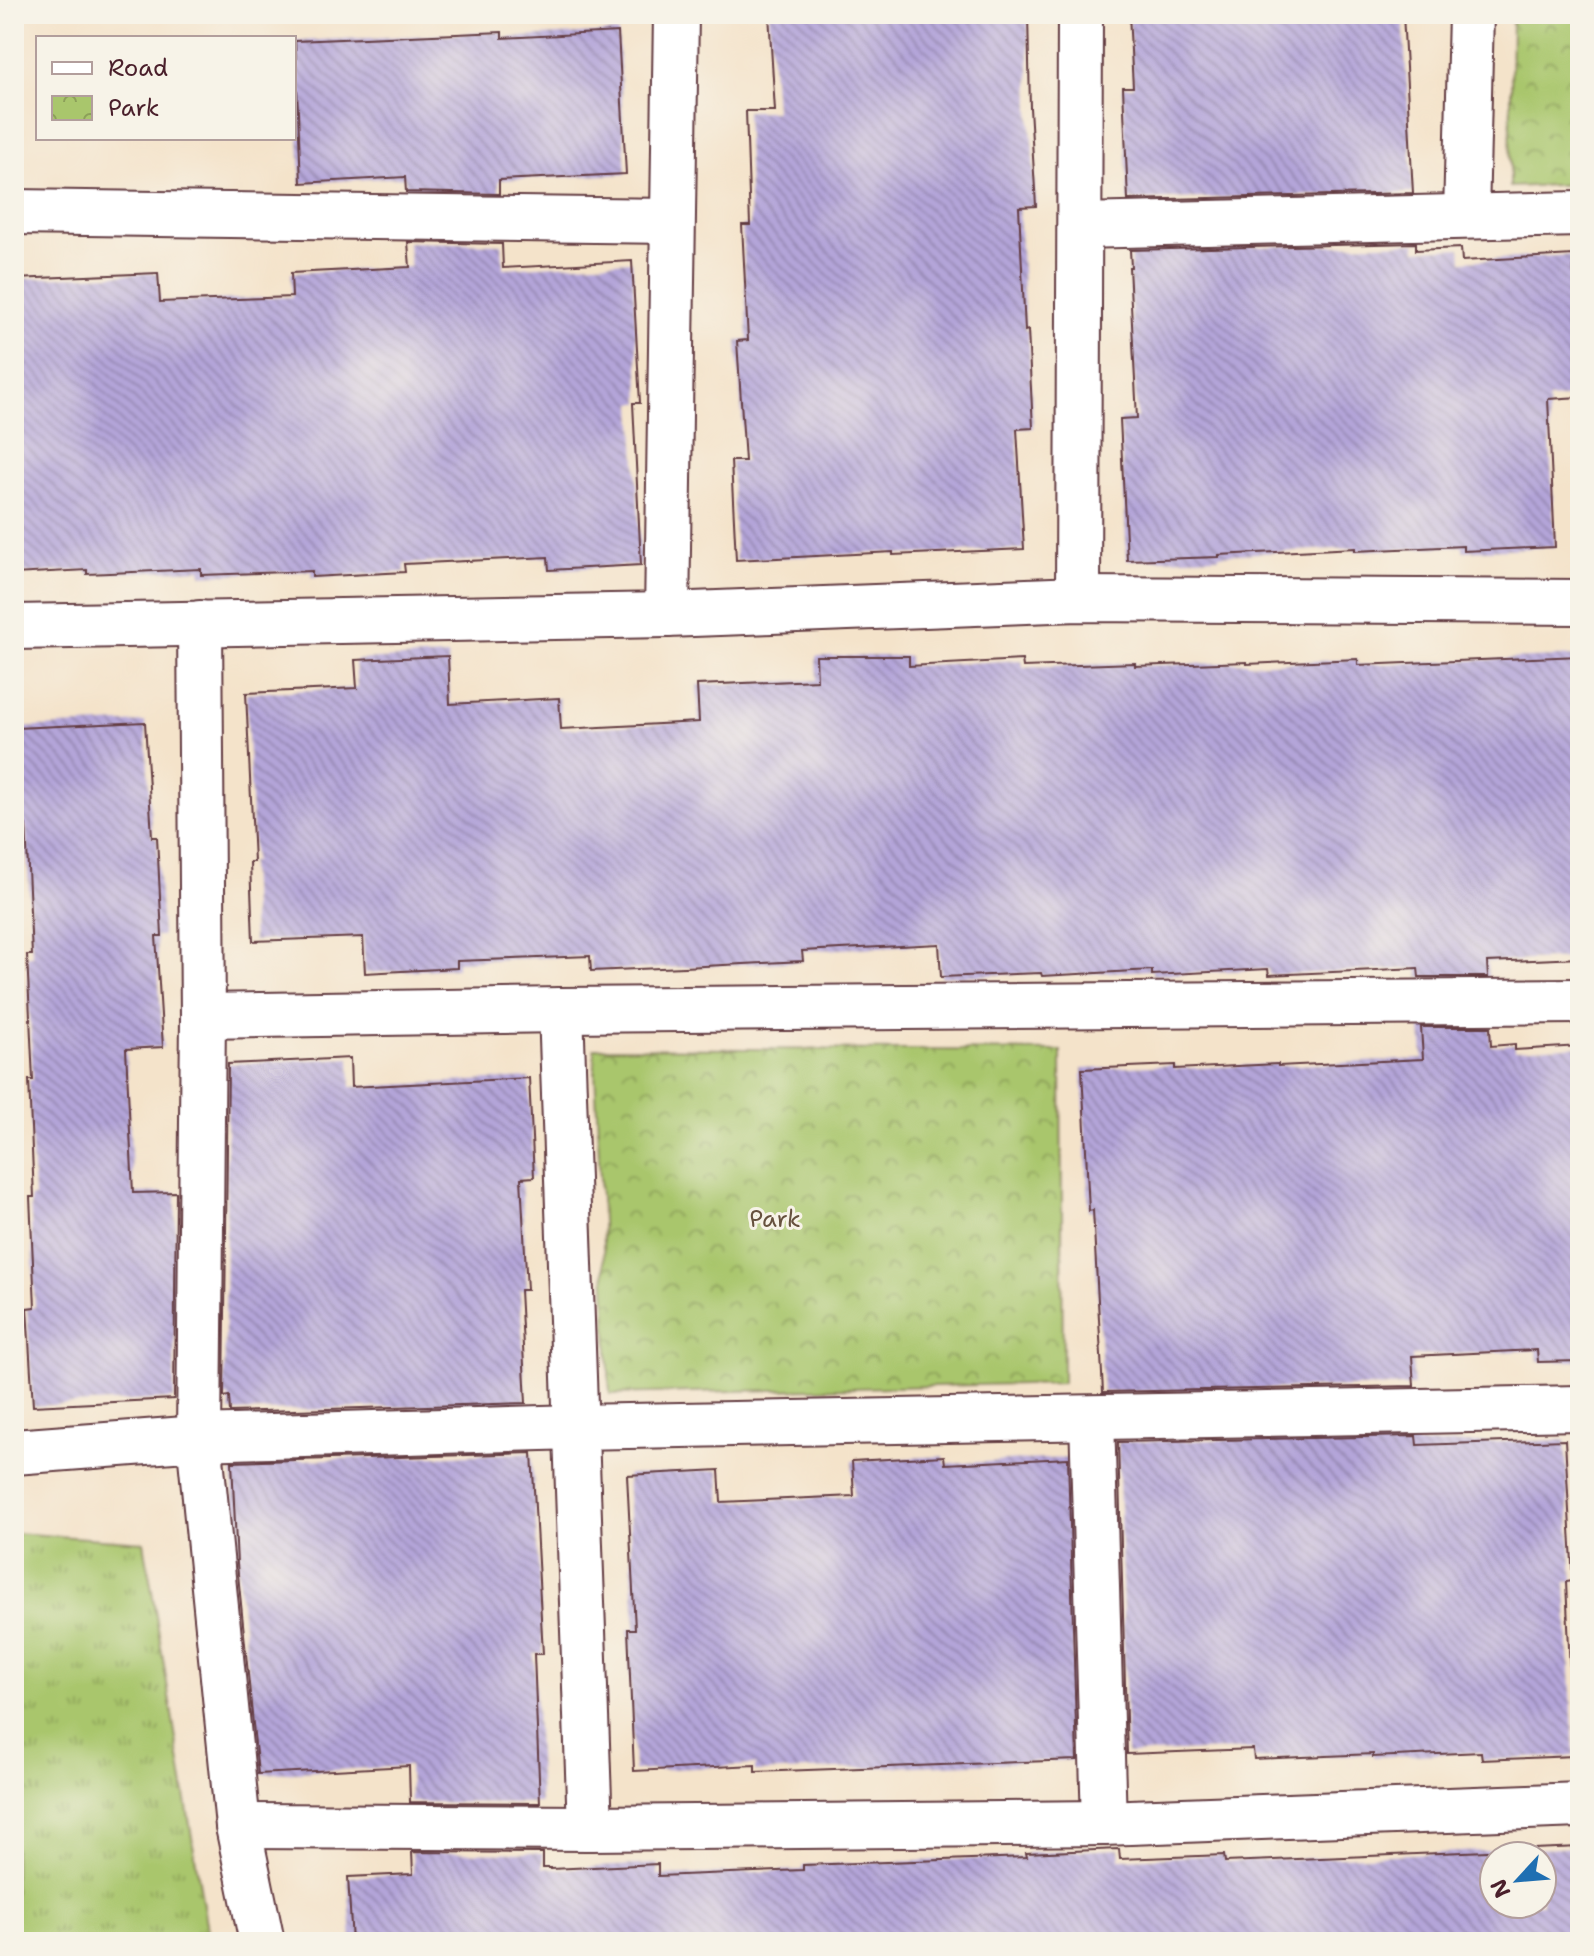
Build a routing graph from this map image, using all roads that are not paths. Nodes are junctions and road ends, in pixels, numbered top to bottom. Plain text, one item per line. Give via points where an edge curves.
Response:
1 (676, 14) edge
2 (1080, 14) edge
3 (1471, 14) edge
4 (14, 212) edge
5 (1580, 214) edge
6 (1466, 216) junction
7 (672, 221) junction
8 (1080, 226) junction
9 (1078, 599) junction
10 (1580, 602) edge
11 (667, 615) junction
12 (200, 623) junction
13 (14, 627) edge
14 (1580, 1001) edge
15 (561, 1010) junction
16 (203, 1016) junction
17 (1580, 1408) edge
18 (1092, 1418) junction
19 (576, 1427) junction
20 (199, 1438) junction
21 (14, 1452) edge
22 (1580, 1805) edge
23 (1104, 1823) junction
24 (238, 1826) junction
25 (590, 1828) junction
26 (262, 1942) edge

1 - 7 street
2 - 8 street
3 - 6 street
4 - 7 street
5 - 6 street
6 - 8 street
7 - 11 street
8 - 9 street
9 - 10 street
9 - 11 street
11 - 12 street
12 - 13 street
12 - 16 street
14 - 15 street
15 - 16 street
15 - 19 street
16 - 20 street
17 - 18 street
18 - 19 street
18 - 23 street
19 - 20 street
19 - 25 street
20 - 21 street
20 - 24 street
22 - 23 street
23 - 25 street
24 - 25 street
24 - 26 street

